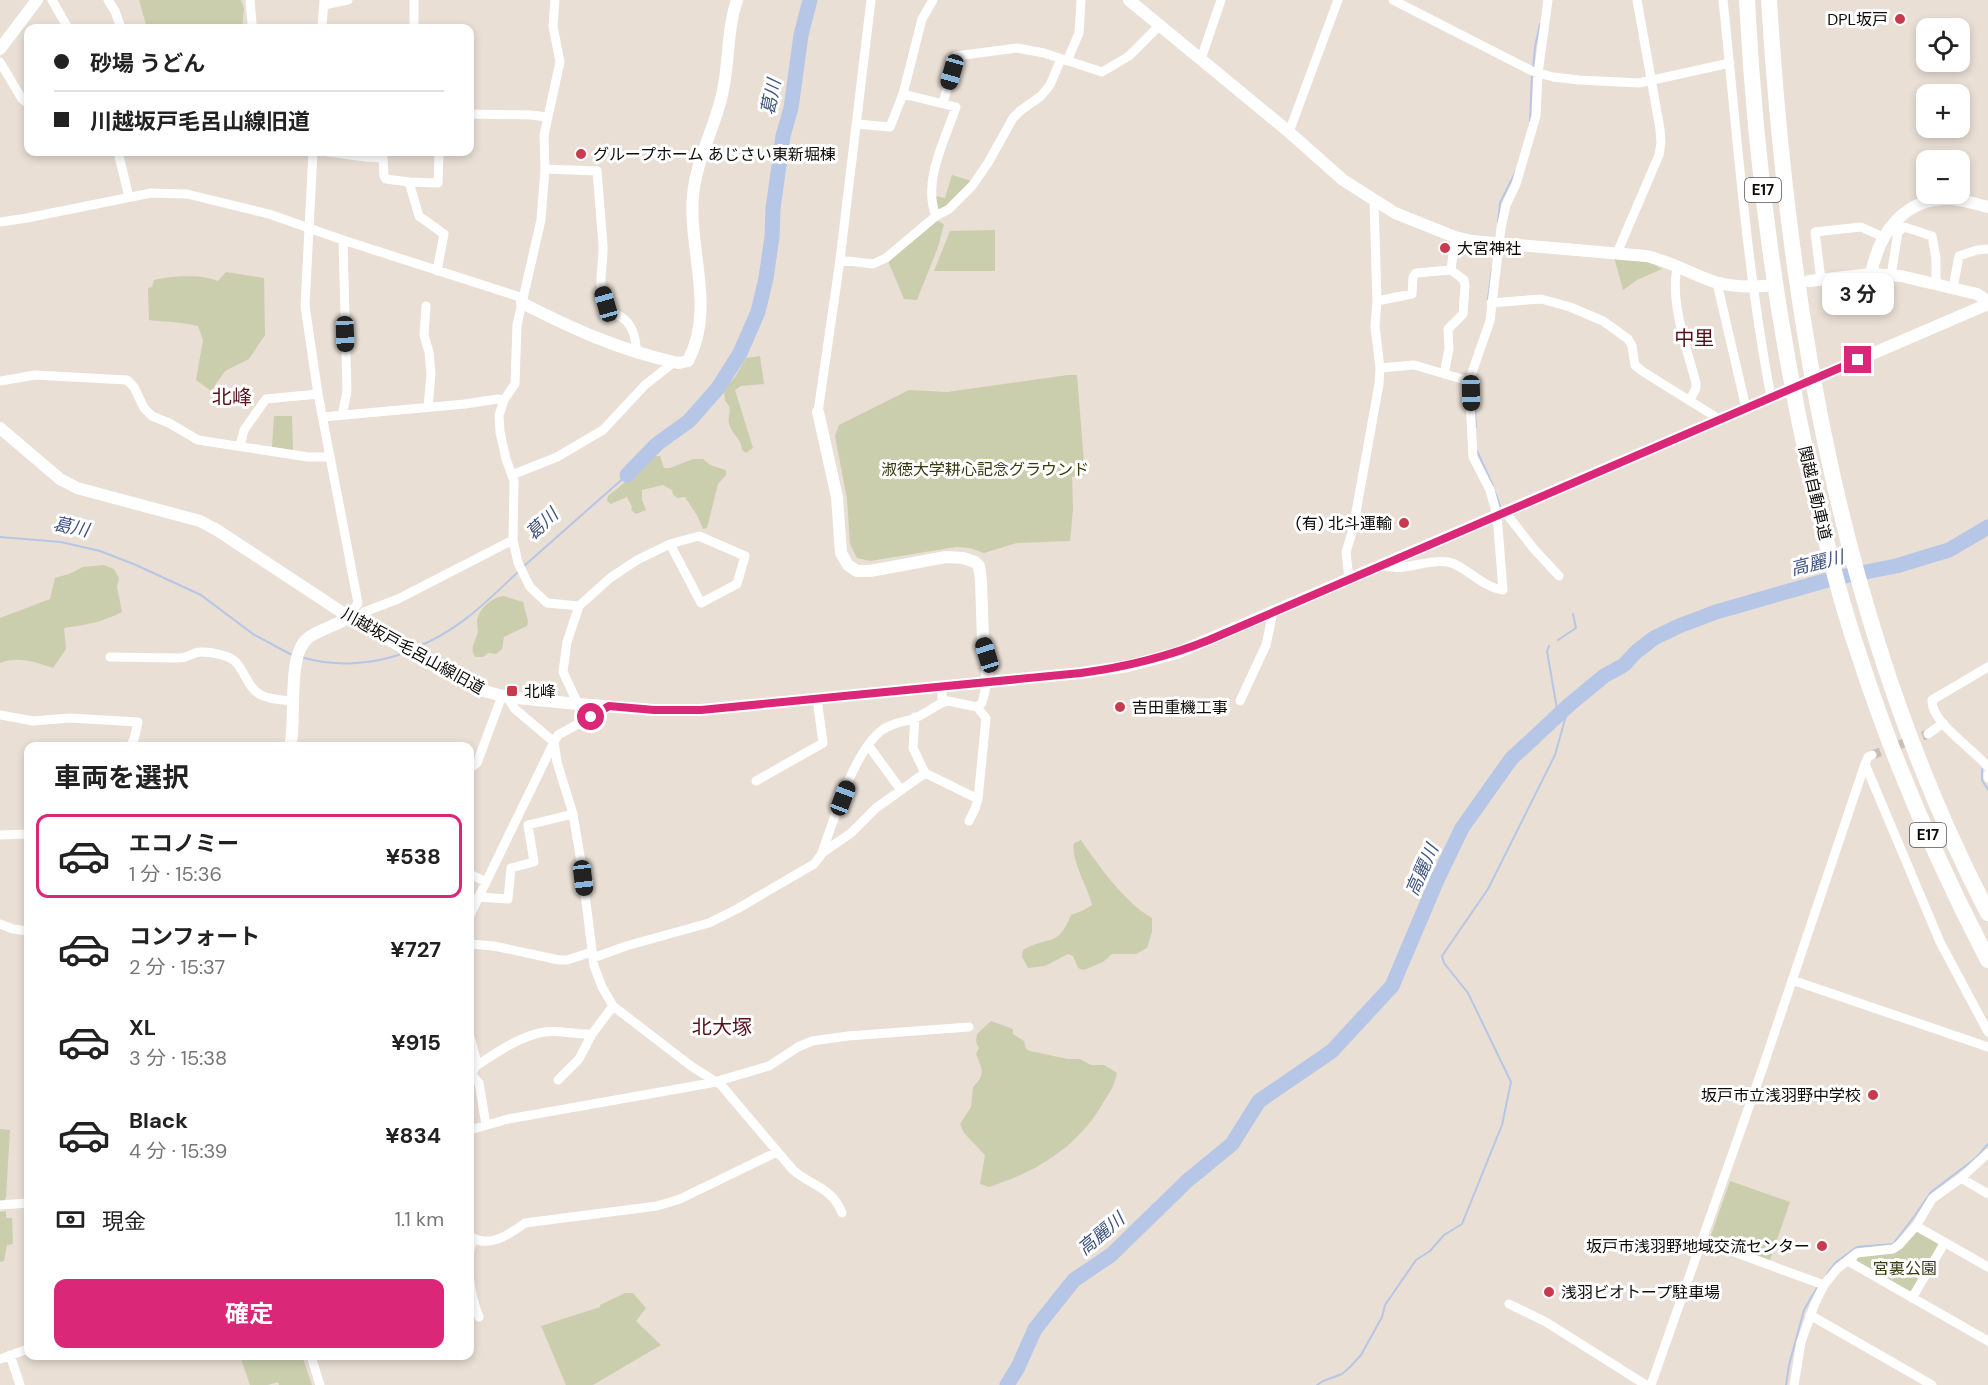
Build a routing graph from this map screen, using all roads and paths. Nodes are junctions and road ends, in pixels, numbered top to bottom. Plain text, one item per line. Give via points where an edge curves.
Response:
1 (37, 0) edge
2 (52, 0) edge
3 (108, 0) edge
4 (250, 0) edge
5 (348, 0) edge
6 (414, 0) edge
7 (555, 0) edge
8 (737, 0) edge
9 (871, 0) edge
10 (933, 0) edge
11 (1081, 0) edge
12 (1129, 0) edge
13 (1221, 0) edge
14 (1338, 0) edge
15 (1394, 0) edge
16 (1548, 0) edge
17 (1637, 0) edge
18 (1723, 0) edge
19 (1736, 0) edge
20 (1747, 0) edge
21 (1769, 0) edge
22 (324, 2) edge
23 (252, 23) dead end
24 (66, 24) edge
25 (120, 24) edge
26 (322, 24) edge
27 (414, 24) edge
28 (1159, 26) junction
29 (0, 49) edge
30 (1201, 58) junction
31 (1064, 60) junction
32 (0, 62) edge
33 (1730, 63) junction
34 (1535, 72) junction
35 (1652, 81) junction
36 (903, 94) junction
37 (24, 100) edge
38 (943, 103) junction
39 (474, 114) edge
40 (547, 117) junction
41 (856, 124) junction
42 (1289, 132) junction
43 (1758, 144) junction
44 (119, 156) edge
45 (313, 156) edge
46 (353, 156) edge
47 (377, 156) edge
48 (383, 156) edge
49 (439, 156) edge
50 (545, 169) junction
51 (409, 182) junction
52 (129, 197) junction
53 (1374, 202) junction
54 (1988, 207) edge
55 (936, 216) junction
56 (0, 222) edge
57 (309, 228) junction
58 (1455, 237) junction
59 (1883, 237) junction
60 (343, 240) junction
61 (1497, 244) junction
62 (1988, 249) edge
63 (1617, 253) junction
64 (840, 260) junction
65 (1678, 266) junction
66 (1451, 270) junction
67 (436, 271) junction
68 (1871, 274) junction
69 (1891, 276) junction
70 (1815, 281) joint
71 (1717, 283) junction
72 (1936, 284) junction
73 (1766, 286) dead end
74 (1753, 287) junction
75 (1953, 288) junction
76 (522, 301) junction
77 (1377, 301) junction
78 (1491, 303) junction
79 (1988, 303) edge
80 (426, 306) dead end
81 (636, 352) junction
82 (674, 362) junction
83 (1380, 368) junction
84 (1444, 374) junction
85 (1470, 378) junction
86 (0, 381) edge
87 (318, 394) junction
88 (1771, 397) junction
89 (504, 400) junction
90 (1690, 400) junction
91 (428, 407) junction
92 (1746, 408) junction
93 (818, 412) joint
94 (342, 415) junction
95 (323, 417) junction
96 (1719, 419) junction
97 (0, 428) edge
98 (240, 446) junction
99 (330, 457) junction
100 (512, 475) junction
101 (1501, 514) junction
102 (513, 540) junction
103 (670, 544) junction
104 (1381, 565) junction
105 (1560, 576) dead end
106 (1349, 579) junction
107 (579, 606) junction
108 (364, 612) dead end
109 (1273, 612) junction
110 (349, 617) junction
111 (110, 657) dead end
112 (1988, 666) edge
113 (987, 682) junction
114 (942, 687) junction
115 (504, 697) junction
116 (817, 699) junction
117 (293, 701) junction
118 (1240, 701) dead end
119 (942, 703) junction
120 (578, 704) junction
121 (609, 706) junction
122 (977, 707) junction
123 (0, 715) edge
124 (915, 717) junction
125 (1943, 723) junction
126 (1928, 734) tunnel mouth
127 (132, 742) edge
128 (290, 742) edge
129 (554, 742) junction
130 (868, 745) junction
131 (1872, 755) tunnel mouth
132 (1865, 764) junction
133 (474, 765) edge
134 (1988, 767) edge
135 (925, 773) junction
136 (756, 781) dead end
137 (901, 790) junction
138 (978, 799) junction
139 (573, 814) junction
140 (969, 821) dead end
141 (24, 834) edge
142 (0, 835) edge
143 (822, 853) junction
144 (474, 876) edge
145 (486, 882) junction
146 (478, 897) junction
147 (474, 906) edge
148 (1988, 913) edge
149 (0, 924) edge
150 (24, 931) edge
151 (474, 944) edge
152 (593, 955) junction
153 (1988, 960) edge
154 (1792, 980) junction
155 (613, 1006) junction
156 (969, 1027) dead end
157 (1988, 1032) edge
158 (592, 1034) junction
159 (1988, 1047) edge
160 (474, 1071) edge
161 (474, 1076) edge
162 (558, 1080) dead end
163 (717, 1081) junction
164 (486, 1125) junction
165 (474, 1129) edge
166 (777, 1152) junction
167 (1988, 1153) edge
168 (1961, 1178) junction
169 (1988, 1194) edge
170 (24, 1203) edge
171 (0, 1205) edge
172 (842, 1213) dead end
173 (1916, 1226) junction
174 (474, 1239) edge
175 (1701, 1240) junction
176 (1945, 1242) junction
177 (1848, 1260) junction
178 (1988, 1268) edge
179 (1824, 1285) junction
180 (1912, 1298) junction
181 (474, 1300) edge
182 (1509, 1304) dead end
183 (1810, 1315) junction
184 (479, 1317) dead end
185 (1988, 1341) edge
186 (24, 1350) edge
187 (10, 1355) junction
188 (0, 1359) edge
189 (311, 1360) edge
190 (20, 1385) edge
191 (320, 1385) edge
192 (1646, 1385) edge
193 (1651, 1385) edge
194 (1794, 1385) edge
195 (1932, 1385) edge

1 - 29 street
2 - 24 street
3 - 25 street
4 - 23 street
5 - 22 street
6 - 27 street
7 - 40 street via 553,26 560,62
8 - 82 street via 729,30 721,100 694,183 692,215 701,297 699,327 688,361
9 - 41 street
10 - 36 street via 922,19
11 - 31 street via 1079,33
12 - 28 street
13 - 30 street
14 - 42 street
15 - 34 street
16 - 34 street
17 - 35 street
18 - 33 street
19 - 43 highway via 1752,126
20 - 43 highway, 関越自動車道 / E17
21 - 148 highway, 関越自動車道 / E17 via 1785,185 1812,371 1832,476 1895,696 1936,800
22 - 26 street
28 - 30 street
28 - 31 street via 1129,56 1102,72
30 - 42 street
31 - 38 street via 1017,48 956,56
31 - 55 street via 1041,96 1013,118 972,186
32 - 37 street
33 - 35 street
33 - 74 street
34 - 35 street via 1579,80
34 - 61 street via 1536,116
35 - 63 street via 1660,129 1659,154
36 - 38 street
36 - 41 street via 890,128
38 - 55 street via 956,107 934,171 932,205
39 - 40 street
40 - 50 street
41 - 64 street
42 - 53 street
43 - 153 highway, 関越自動車道 / E17 via 1791,380 1827,546 1859,656 1915,806
44 - 52 street
45 - 57 street
46 - 47 street
48 - 51 street via 386,179
49 - 51 street via 438,183
50 - 76 street via 538,237
50 - 81 street via 597,171 602,291 610,310 629,323
51 - 67 street via 419,216 444,234
52 - 56 street
52 - 57 street via 187,194
53 - 58 street
53 - 77 street
54 - 59 street via 1952,199 1933,200 1905,213
55 - 64 street via 886,258 873,264
57 - 60 street
57 - 87 street via 305,306
58 - 61 street
58 - 66 street
59 - 68 street
59 - 70 street via 1861,226 1815,232
60 - 67 street
60 - 94 street via 347,392
61 - 63 street
61 - 78 street
62 - 75 street via 1959,256
63 - 65 street via 1646,256
64 - 93 street
65 - 71 street
65 - 90 street via 1676,297 1696,383
66 - 77 street via 1416,273 1412,294
66 - 84 street via 1466,286 1463,314 1448,328
67 - 76 street
68 - 69 street
68 - 70 street
69 - 72 street
69 - 72 street via 1898,232 1904,228 1932,236
71 - 74 street
71 - 92 street
72 - 75 street
73 - 74 street
74 - 88 street
75 - 79 street via 1977,294
76 - 81 street via 592,337
76 - 89 street via 515,384
77 - 83 street
78 - 85 street via 1490,321
78 - 90 street via 1541,299 1603,321 1628,339 1635,365
79 - 88 street, 川越坂戸毛呂山線旧道
80 - 91 street via 424,335 431,374
81 - 82 street
82 - 100 street via 645,385 603,430
83 - 84 street via 1414,364
83 - 106 street via 1346,552
84 - 85 street
85 - 101 street via 1473,457
86 - 98 street via 35,375 128,380 152,416 198,440
87 - 95 street
87 - 98 street via 266,399 244,430
88 - 92 street, 川越坂戸毛呂山線旧道
89 - 91 street
89 - 100 street via 500,423
90 - 96 street
91 - 94 street
92 - 96 street, 川越坂戸毛呂山線旧道
93 - 113 street via 837,497 841,553 848,565 870,571 946,557 963,558 980,566
94 - 95 street
95 - 99 street
96 - 101 street, 川越坂戸毛呂山線旧道
97 - 110 street, 川越坂戸毛呂山線旧道 via 76,488 217,530
98 - 99 street
99 - 110 street via 358,603
100 - 102 street
101 - 104 street, 川越坂戸毛呂山線旧道
101 - 104 street via 1503,590 1445,561 1396,568
101 - 105 street
102 - 107 street via 518,563 530,587 547,603
102 - 108 street via 398,599
103 - 103 street via 699,536 745,556 737,584 701,603
103 - 107 street via 610,578
104 - 106 street, 川越坂戸毛呂山線旧道
106 - 109 street, 川越坂戸毛呂山線旧道
107 - 120 street via 567,642 563,672
109 - 113 street, 川越坂戸毛呂山線旧道 via 1178,653 1137,664
109 - 118 street via 1266,645
110 - 115 street, 川越坂戸毛呂山線旧道 via 456,678
110 - 117 street via 303,642 296,660
111 - 117 street via 188,658 196,652 222,656 237,664 260,695
112 - 125 street via 1932,700
113 - 114 street, 川越坂戸毛呂山線旧道
113 - 122 street via 982,703
114 - 116 street, 川越坂戸毛呂山線旧道
114 - 119 street
115 - 120 street, 川越坂戸毛呂山線旧道
115 - 129 street
115 - 133 street
116 - 121 street, 川越坂戸毛呂山線旧道 via 701,710
116 - 136 street via 823,743
117 - 128 street
119 - 122 street
119 - 124 street
120 - 121 street, 川越坂戸毛呂山線旧道
121 - 129 street via 558,735
122 - 138 street via 986,718
123 - 127 street via 33,721 70,717 138,722
124 - 130 street via 884,729
124 - 135 street via 913,748
125 - 126 street
125 - 134 street
129 - 139 street
129 - 145 street
130 - 137 street
130 - 143 street
131 - 132 street
132 - 154 street
132 - 157 street via 1940,942
135 - 137 street
135 - 138 street
137 - 143 street
138 - 140 street
139 - 146 street via 528,825 534,862 511,868 508,899
139 - 152 street
141 - 142 street
143 - 152 street via 814,864 708,923
144 - 145 street
145 - 146 street
146 - 147 street
149 - 150 street
151 - 152 street via 559,960
152 - 155 street via 598,978
154 - 159 street
154 - 175 street
155 - 158 street
155 - 163 street via 691,1066
156 - 163 street via 812,1041 769,1066
158 - 160 street via 538,1034 500,1050
158 - 162 street via 579,1059
161 - 164 street via 479,1083
163 - 164 street
163 - 166 street
164 - 165 street
166 - 172 street via 800,1176 823,1188
166 - 174 street via 680,1199 657,1206 528,1222 490,1241
167 - 168 street
168 - 169 street
168 - 173 street via 1932,1199
170 - 171 street
173 - 176 street
173 - 177 street via 1893,1249 1857,1253
175 - 179 street
175 - 193 street
176 - 178 street
176 - 180 street
177 - 179 street
177 - 180 street
179 - 183 street
180 - 185 street
181 - 184 street
182 - 192 street via 1546,1322
183 - 194 street
183 - 195 street
186 - 187 street
187 - 188 street
187 - 190 street
189 - 191 street

